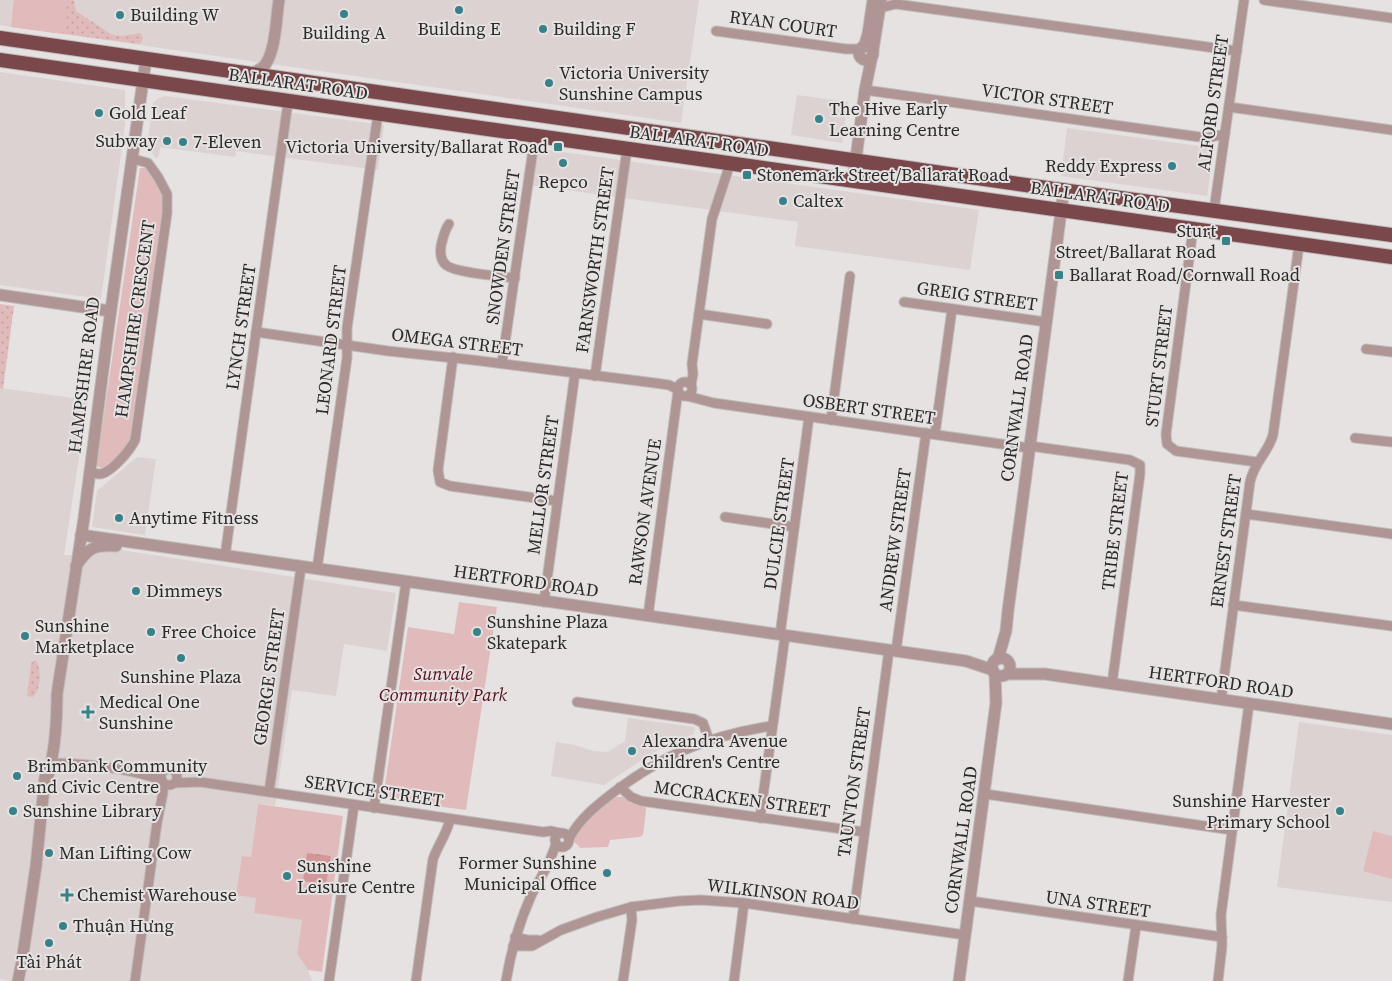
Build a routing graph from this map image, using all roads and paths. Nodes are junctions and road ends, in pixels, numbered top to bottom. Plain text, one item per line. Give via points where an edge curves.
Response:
1 (279, 0) edge
2 (1244, 0) edge
3 (1264, 0) edge
4 (893, 2) edge
5 (878, 3) edge
6 (1325, 4) edge
7 (1392, 18) edge
8 (716, 31) dead end
9 (0, 38) edge
10 (272, 47) junction
11 (1237, 51) junction
12 (865, 52) junction
13 (146, 59) junction
14 (0, 60) edge
15 (227, 70) junction
16 (252, 74) junction
17 (282, 78) junction
18 (143, 82) junction
19 (865, 90) junction
20 (216, 92) junction
21 (288, 102) junction
22 (1229, 107) junction
23 (378, 114) junction
24 (1392, 130) edge
25 (1224, 134) junction
26 (535, 136) junction
27 (628, 149) junction
28 (133, 159) junction
29 (855, 160) junction
30 (730, 164) junction
31 (853, 181) junction
32 (1064, 189) junction
33 (1214, 210) junction
34 (1062, 211) junction
35 (449, 224) dead end
36 (1193, 229) junction
37 (1392, 234) edge
38 (1299, 244) junction
39 (1392, 257) edge
40 (850, 276) dead end
41 (515, 278) junction
42 (0, 295) edge
43 (904, 302) dead end
44 (952, 309) junction
45 (110, 311) junction
46 (699, 314) junction
47 (1046, 322) junction
48 (767, 324) dead end
49 (256, 332) junction
50 (347, 345) junction
51 (1366, 349) dead end
52 (1392, 352) edge
53 (452, 357) junction
54 (502, 363) junction
55 (575, 374) junction
56 (595, 376) junction
57 (684, 389) junction
58 (809, 417) junction
59 (831, 420) junction
60 (930, 434) junction
61 (1355, 438) dead end
62 (1392, 442) edge
63 (1030, 447) junction
64 (1257, 462) junction
65 (89, 473) junction
66 (557, 501) junction
67 (1246, 514) junction
68 (725, 517) dead end
69 (794, 527) junction
70 (1392, 534) edge
71 (81, 535) junction
72 (143, 543) junction
73 (225, 556) junction
74 (301, 567) junction
75 (75, 568) junction
76 (317, 569) junction
77 (406, 582) junction
78 (544, 602) junction
79 (1233, 604) junction
80 (648, 616) junction
81 (1392, 626) edge
82 (782, 635) junction
83 (892, 651) junction
84 (1001, 667) junction
85 (1112, 684) junction
86 (57, 694) junction
87 (1221, 700) junction
88 (577, 702) dead end
89 (1249, 704) junction
90 (1392, 724) edge
91 (771, 726) junction
92 (709, 740) junction
93 (51, 759) junction
94 (169, 776) junction
95 (45, 784) junction
96 (620, 787) junction
97 (269, 792) junction
98 (985, 794) junction
99 (354, 805) junction
100 (374, 808) junction
101 (760, 818) junction
102 (450, 819) junction
103 (1232, 830) junction
104 (864, 832) junction
105 (561, 839) junction
106 (970, 902) junction
107 (744, 903) junction
108 (631, 908) junction
109 (853, 919) junction
110 (1136, 926) junction
111 (965, 935) junction
112 (1222, 937) junction
113 (514, 941) junction
114 (18, 981) edge
115 (135, 981) edge
116 (329, 981) edge
117 (416, 981) edge
118 (506, 981) edge
119 (623, 981) edge
120 (734, 981) edge
121 (959, 981) edge
122 (1128, 981) edge
123 (1218, 981) edge

1 - 10 street
2 - 11 street, ALFORD STREET
3 - 6 street
4 - 5 street
4 - 11 street
5 - 12 street
6 - 7 street
8 - 12 street, RYAN COURT
9 - 13 highway, BALLARAT ROAD
10 - 16 street via 266,64
10 - 17 street via 275,69
11 - 22 street, ALFORD STREET
12 - 19 street
13 - 15 highway, BALLARAT ROAD
13 - 18 street, HAMPSHIRE ROAD
14 - 18 highway, BALLARAT ROAD
15 - 16 highway, BALLARAT ROAD
15 - 20 highway via 224,82
16 - 17 highway, BALLARAT ROAD
17 - 29 highway, BALLARAT ROAD
18 - 20 highway, BALLARAT ROAD
18 - 28 street, HAMPSHIRE ROAD
19 - 25 street, VICTOR STREET via 1207,138
19 - 29 street
20 - 21 highway, BALLARAT ROAD
21 - 23 highway, BALLARAT ROAD
21 - 49 street, LYNCH STREET
22 - 24 street
22 - 25 street, ALFORD STREET
23 - 26 highway, BALLARAT ROAD
23 - 50 street, LEONARD STREET
25 - 33 street, ALFORD STREET
26 - 27 highway, BALLARAT ROAD
26 - 41 street, SNOWDEN STREET
27 - 30 highway, BALLARAT ROAD
27 - 56 street, FARNSWORTH STREET
28 - 45 street, HAMPSHIRE ROAD
28 - 65 street, HAMPSHIRE CRESCENT via 148,163 158,177 167,194 167,213 135,440 130,450 108,471
29 - 31 street
29 - 32 highway, BALLARAT ROAD
30 - 31 highway, BALLARAT ROAD
30 - 46 street via 712,219
31 - 34 highway, BALLARAT ROAD
32 - 33 highway, BALLARAT ROAD
32 - 34 street, CORNWALL ROAD
33 - 37 highway, BALLARAT ROAD
34 - 36 highway, BALLARAT ROAD
34 - 47 street, CORNWALL ROAD
35 - 41 street via 441,250 447,266
36 - 38 highway, BALLARAT ROAD
36 - 64 street, STURT STREET via 1167,444 1176,451
38 - 39 highway, BALLARAT ROAD
38 - 64 street, ERNEST STREET via 1273,435
40 - 59 street
41 - 54 street, SNOWDEN STREET
42 - 45 street
43 - 44 street, GREIG STREET
44 - 47 street, GREIG STREET
44 - 60 street, ANDREW STREET
45 - 65 street, HAMPSHIRE ROAD
46 - 48 street
46 - 57 street via 692,364
47 - 63 street, CORNWALL ROAD
49 - 50 street, OMEGA STREET
49 - 73 street, LYNCH STREET
50 - 53 street, OMEGA STREET
50 - 76 street, LEONARD STREET
51 - 52 street
53 - 54 street, OMEGA STREET
53 - 66 street via 438,470 440,482
54 - 55 street, OMEGA STREET
55 - 56 street, OMEGA STREET
55 - 66 street, MELLOR STREET
56 - 57 street, OMEGA STREET via 655,382
57 - 58 street, OSBERT STREET via 705,400
57 - 80 street, RAWSON AVENUE via 676,412
58 - 59 street, OSBERT STREET
58 - 69 street, DULCIE STREET
59 - 60 street, OSBERT STREET
60 - 63 street, OSBERT STREET
60 - 83 street, ANDREW STREET
61 - 62 street
63 - 84 street, CORNWALL ROAD
63 - 85 street, TRIBE STREET via 1130,460 1140,465
64 - 67 street, ERNEST STREET via 1252,472
65 - 71 street, HAMPSHIRE ROAD
66 - 78 street, MELLOR STREET
67 - 70 street
67 - 79 street, ERNEST STREET
68 - 69 street
69 - 82 street, DULCIE STREET
71 - 72 street, HERTFORD ROAD
71 - 75 street, HAMPSHIRE ROAD
72 - 73 street, HERTFORD ROAD
72 - 75 street via 95,546 84,554
73 - 74 street, HERTFORD ROAD
74 - 76 street, HERTFORD ROAD
74 - 97 street, GEORGE STREET
75 - 86 street, HAMPSHIRE ROAD
76 - 77 street, HERTFORD ROAD
77 - 78 street, HERTFORD ROAD
77 - 100 street
78 - 80 street, HERTFORD ROAD
79 - 81 street
79 - 87 street, ERNEST STREET
80 - 82 street, HERTFORD ROAD
82 - 83 street, HERTFORD ROAD
82 - 91 street, DULCIE STREET
83 - 84 street, HERTFORD ROAD
83 - 104 street, TAUNTON STREET
84 - 85 street, HERTFORD ROAD
84 - 98 street, CORNWALL ROAD
85 - 87 street, HERTFORD ROAD
86 - 93 street, HAMPSHIRE ROAD
86 - 95 street, HAMPSHIRE ROAD via 48,735
87 - 89 street, HERTFORD ROAD
88 - 92 street via 694,719 703,724
89 - 90 street, HERTFORD ROAD
89 - 103 street
91 - 92 street
91 - 101 street, DULCIE STREET
92 - 96 street via 662,760
93 - 94 street, SERVICE STREET
93 - 95 street, HAMPSHIRE ROAD
94 - 97 street, SERVICE STREET
94 - 115 street via 171,791 161,802
95 - 114 street, HAMPSHIRE ROAD
96 - 101 street, MCCRACKEN STREET via 630,798 641,801
96 - 105 street
97 - 99 street, SERVICE STREET
98 - 103 street
98 - 106 street, CORNWALL ROAD
99 - 100 street, SERVICE STREET
99 - 116 street
100 - 102 street, SERVICE STREET
101 - 104 street, MCCRACKEN STREET
102 - 105 street, SERVICE STREET via 543,832
102 - 117 street via 433,859
103 - 112 street via 1221,915
104 - 109 street, TAUNTON STREET
105 - 113 street via 532,895
106 - 110 street, UNA STREET
106 - 111 street, CORNWALL ROAD
107 - 108 street, WILKINSON ROAD via 701,900
107 - 109 street, WILKINSON ROAD
107 - 120 street
108 - 113 street, WILKINSON ROAD via 582,922 541,939
108 - 119 street
109 - 111 street, WILKINSON ROAD
110 - 112 street, UNA STREET
110 - 122 street
111 - 121 street, CORNWALL ROAD
112 - 123 street
113 - 118 street

